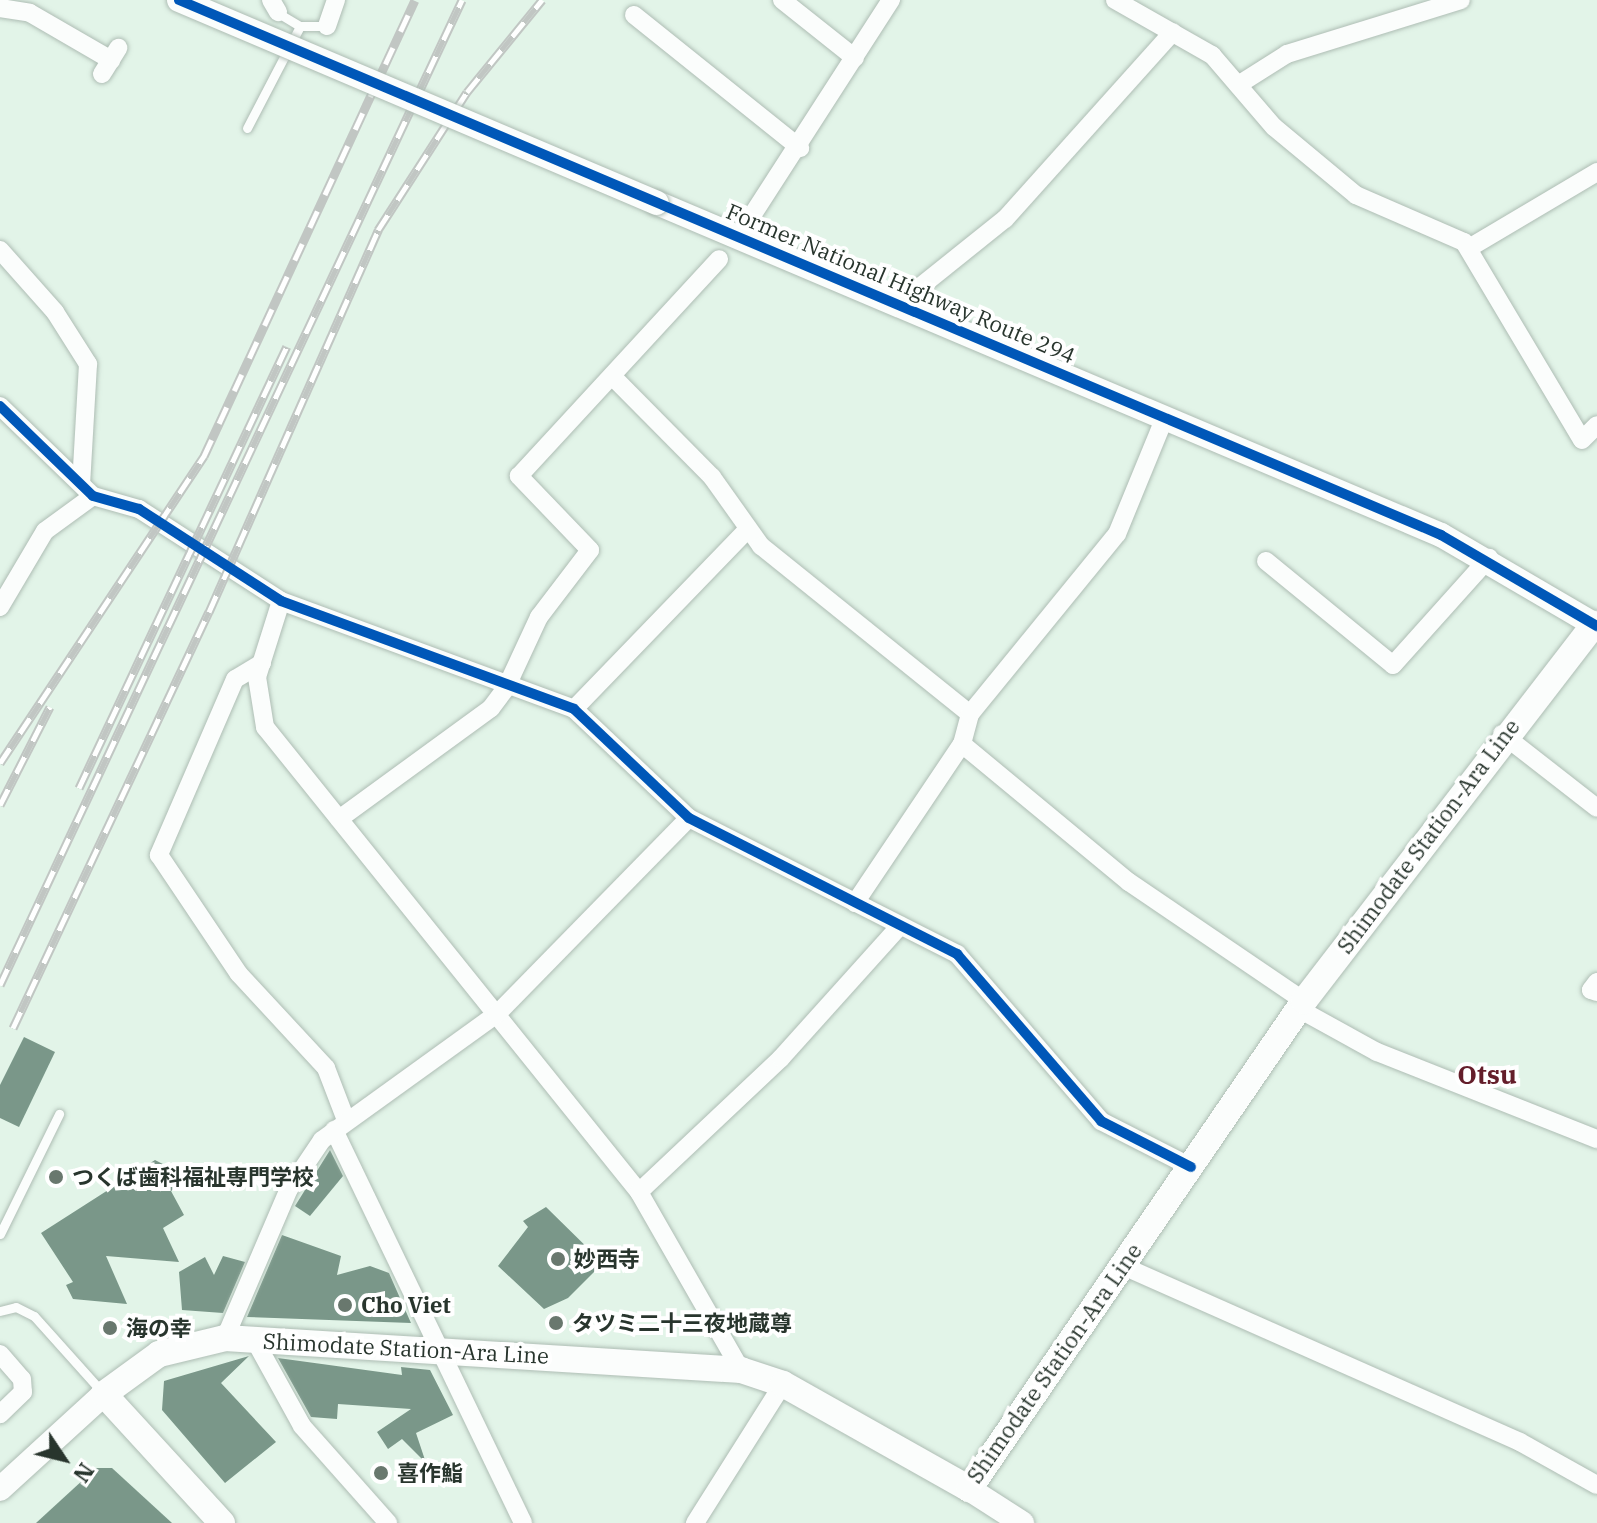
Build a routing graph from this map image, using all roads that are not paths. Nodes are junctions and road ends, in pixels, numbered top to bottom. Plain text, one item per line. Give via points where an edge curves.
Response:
1 (179, 0) edge
2 (336, 0) edge
3 (782, 0) edge
4 (891, 0) edge
5 (1115, 0) edge
6 (1449, 1) edge
7 (274, 6) edge
8 (0, 8) edge
9 (634, 15) dead end
10 (300, 26) junction
11 (327, 26) joint
12 (1173, 32) junction
13 (855, 58) junction
14 (110, 61) dead end
15 (1238, 85) junction
16 (247, 128) dead end
17 (800, 148) junction
18 (1597, 172) edge
19 (753, 214) dead end
20 (1469, 248) junction
21 (0, 250) edge
22 (719, 259) dead end
23 (900, 303) junction
24 (615, 379) junction
25 (0, 406) edge
26 (1165, 417) junction
27 (1597, 425) edge
28 (87, 490) junction
29 (747, 530) junction
30 (1489, 558) junction
31 (1266, 561) dead end
32 (281, 601) junction
33 (0, 607) edge
34 (1596, 624) edge
35 (262, 663) junction
36 (506, 688) junction
37 (574, 709) junction
38 (970, 714) junction
39 (1502, 734) junction
40 (962, 744) junction
41 (1597, 808) edge
42 (689, 818) junction
43 (339, 819) junction
44 (855, 903) junction
45 (900, 926) junction
46 (1597, 982) edge
47 (1597, 992) edge
48 (1301, 1005) junction
49 (497, 1014) junction
50 (59, 1114) dead end
51 (340, 1125) junction
52 (1597, 1139) edge
53 (1191, 1167) junction
54 (639, 1192) junction
55 (0, 1234) edge
56 (1123, 1266) junction
57 (0, 1311) edge
58 (225, 1338) junction
59 (254, 1339) junction
60 (437, 1347) junction
61 (0, 1354) edge
62 (741, 1370) junction
63 (783, 1384) junction
64 (104, 1394) junction
65 (0, 1414) edge
66 (1597, 1485) edge
67 (0, 1489) edge
68 (969, 1489) junction
69 (222, 1523) edge
70 (388, 1523) edge
71 (523, 1523) edge
72 (695, 1523) edge
73 (1022, 1523) edge

1 - 23 street, Former National Highway Route 294, bridge
2 - 11 street
3 - 13 street
4 - 13 street
5 - 12 street
6 - 15 street via 1287,54
7 - 10 lane
8 - 14 street via 30,13
9 - 17 street
10 - 11 lane
10 - 16 lane
12 - 15 street via 1212,55
12 - 23 street via 1005,219
13 - 17 street
15 - 20 street via 1274,127 1356,195
17 - 19 street
18 - 20 street
20 - 27 street via 1582,440
21 - 28 street via 55,312 88,364
22 - 24 street
23 - 26 street, Former National Highway Route 294
24 - 29 street via 712,477
24 - 36 street via 519,476 590,550 539,617
25 - 28 street
26 - 30 street, Former National Highway Route 294
26 - 38 street via 1117,534
28 - 32 street via 139,509
28 - 33 street via 45,531
29 - 37 street
29 - 38 street
30 - 31 street via 1393,665
30 - 34 street, Former National Highway Route 294
32 - 35 street
32 - 36 street
34 - 39 main road, Shimodate Station-Ara Line
35 - 43 street via 258,699 265,727
35 - 51 street via 235,679 159,855 239,974 326,1068
36 - 37 street
36 - 43 street via 491,708
37 - 42 street
38 - 40 street
39 - 41 street
39 - 48 main road, Shimodate Station-Ara Line
40 - 44 street
40 - 48 street via 1129,882
42 - 44 street
42 - 49 street
43 - 49 street
44 - 45 street
45 - 53 street via 957,954 980,975 1101,1121
45 - 54 street via 781,1058
46 - 47 street via 1591,990
48 - 52 street via 1377,1052
48 - 53 main road, Shimodate Station-Ara Line
49 - 51 street via 432,1067
49 - 54 street
50 - 55 lane
51 - 58 street via 289,1189
51 - 60 street
53 - 56 main road, Shimodate Station-Ara Line
54 - 62 street
56 - 66 street via 1520,1442
56 - 68 main road, Shimodate Station-Ara Line
57 - 64 lane via 16,1307 34,1316
58 - 59 main road, Shimodate Station-Ara Line
58 - 64 main road, Shimodate Station-Ara Line via 159,1354
59 - 60 main road, Shimodate Station-Ara Line
59 - 70 street via 302,1426
60 - 62 main road, Shimodate Station-Ara Line
60 - 71 street
61 - 65 street via 22,1379 23,1392
62 - 63 main road, Shimodate Station-Ara Line
63 - 68 main road, Shimodate Station-Ara Line
63 - 72 street
64 - 67 street
64 - 69 main road
68 - 73 street

